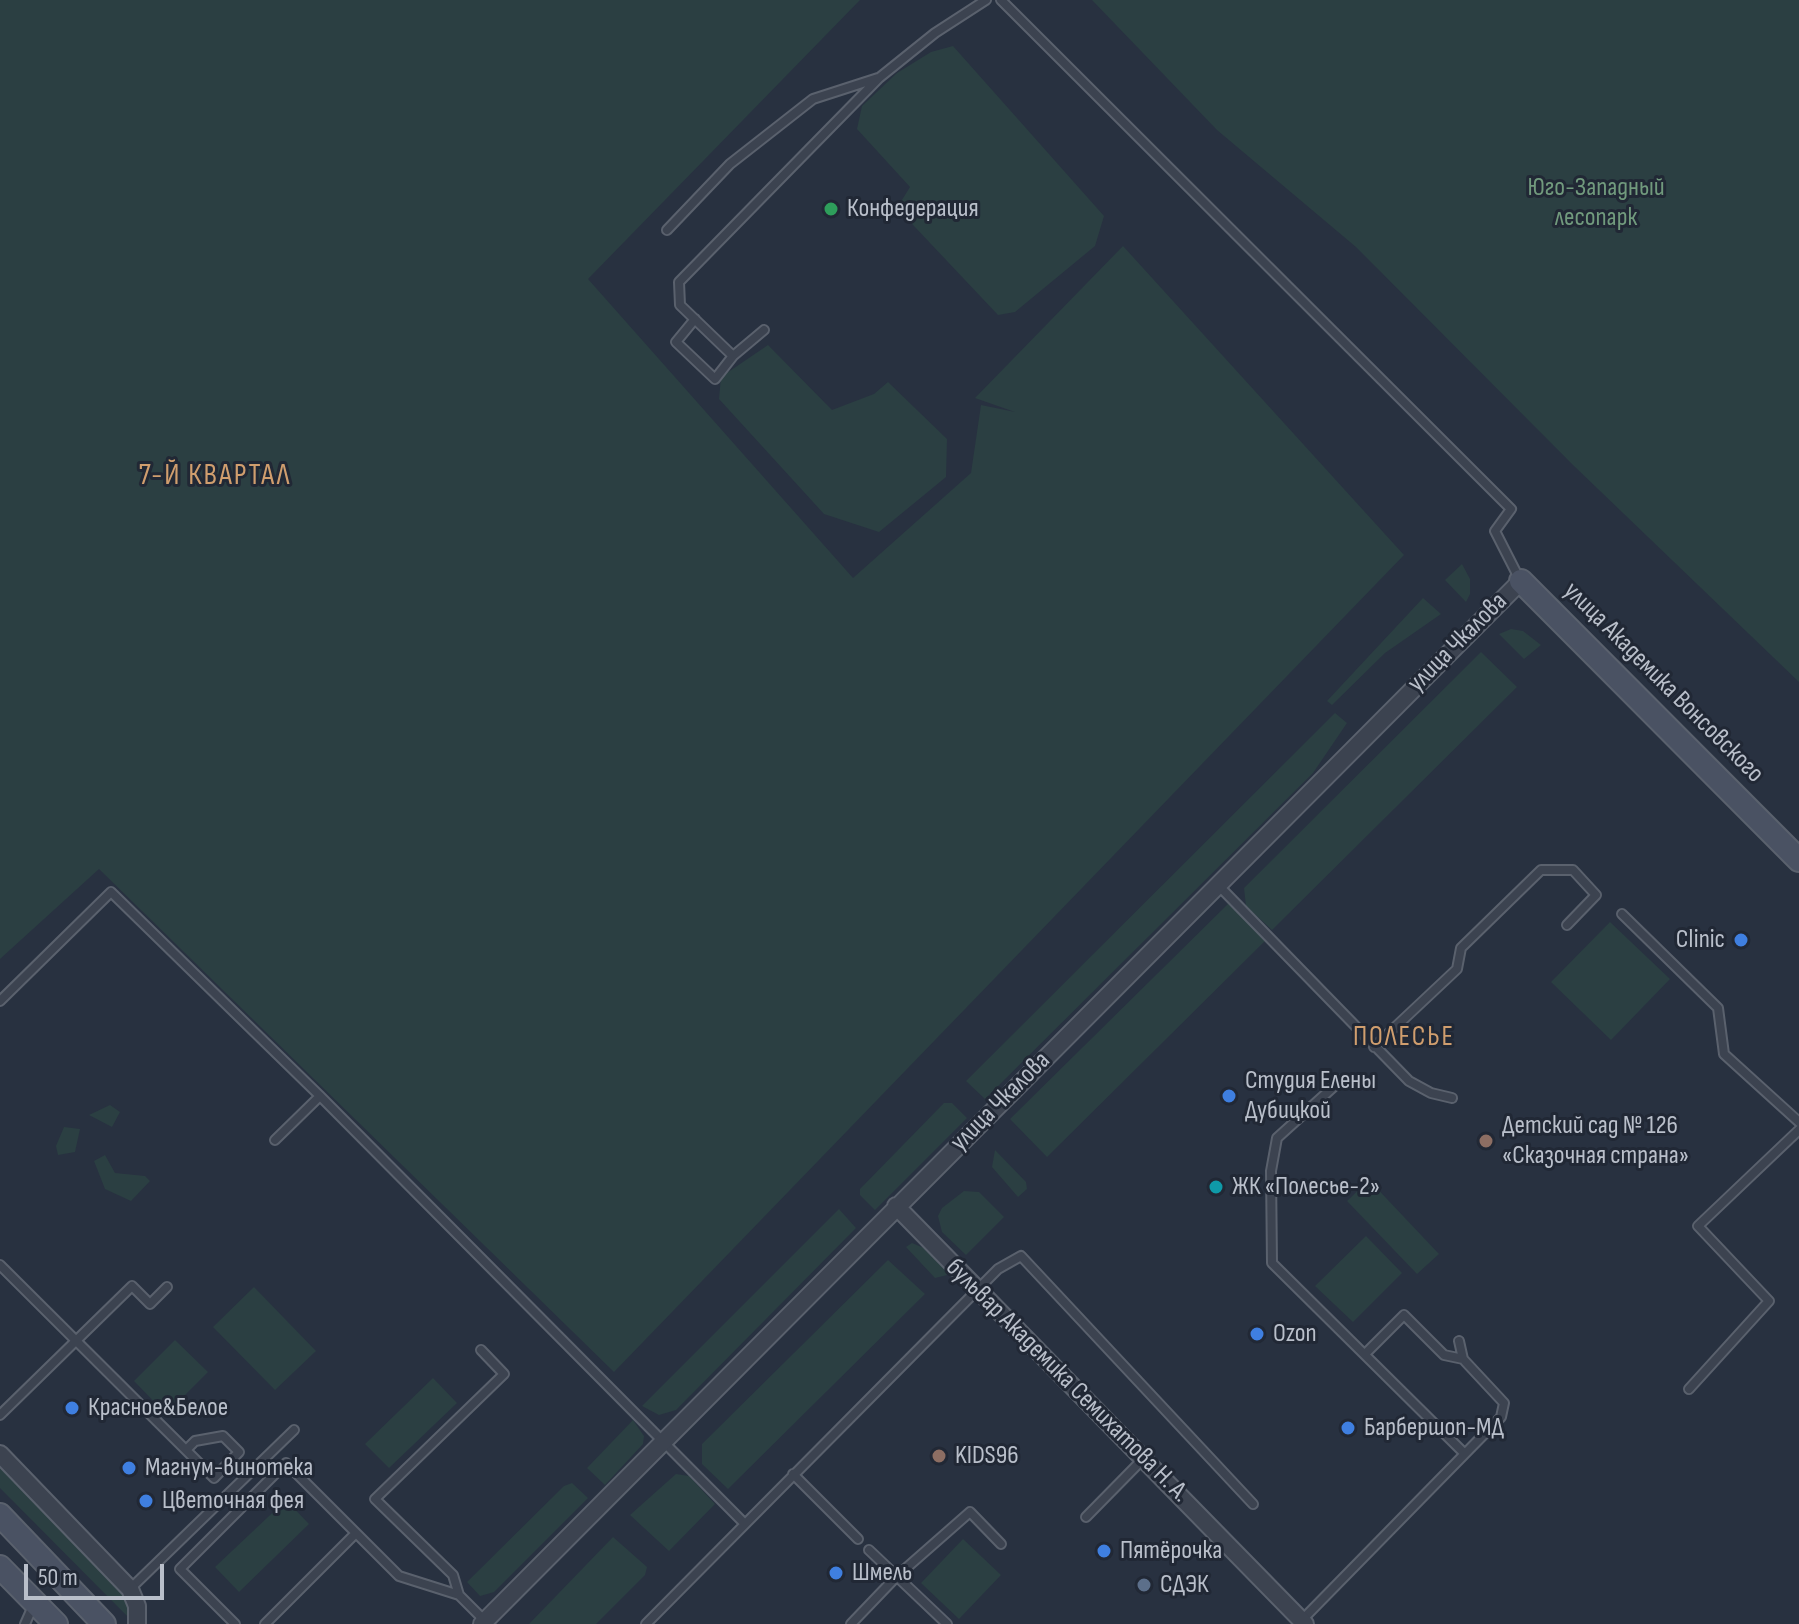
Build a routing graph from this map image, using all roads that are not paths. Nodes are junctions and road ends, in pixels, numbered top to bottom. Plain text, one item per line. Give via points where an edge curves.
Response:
1 (986, 0) edge
2 (1001, 0) edge
3 (879, 78) junction
4 (667, 230) dead end
5 (695, 319) junction
6 (764, 330) dead end
7 (733, 356) junction
8 (1521, 581) junction
9 (1799, 860) edge
10 (1219, 886) junction
11 (1622, 914) dead end
12 (1567, 925) dead end
13 (0, 1001) edge
14 (1374, 1047) junction
15 (1341, 1080) dead end
16 (320, 1096) junction
17 (1452, 1098) dead end
18 (1799, 1122) edge
19 (1799, 1130) edge
20 (275, 1140) dead end
21 (896, 1206) junction
22 (0, 1265) edge
23 (167, 1287) dead end
24 (977, 1291) junction
25 (76, 1341) junction
26 (1459, 1341) dead end
27 (481, 1350) dead end
28 (1366, 1353) junction
29 (1463, 1359) junction
30 (1689, 1389) dead end
31 (0, 1415) edge
32 (294, 1430) dead end
33 (661, 1442) junction
34 (186, 1450) junction
35 (1464, 1453) junction
36 (0, 1454) edge
37 (1144, 1458) junction
38 (793, 1474) junction
39 (1253, 1504) dead end
40 (0, 1515) edge
41 (1086, 1517) dead end
42 (744, 1523) junction
43 (356, 1533) junction
44 (858, 1539) dead end
45 (1001, 1544) dead end
46 (869, 1550) dead end
47 (0, 1567) edge
48 (896, 1577) junction
49 (130, 1589) junction
50 (459, 1595) junction
51 (29, 1617) edge
52 (483, 1622) edge
53 (1303, 1622) edge
54 (56, 1624) edge
55 (104, 1624) edge
56 (137, 1624) edge
57 (235, 1624) edge
58 (265, 1624) edge
59 (646, 1624) edge
60 (851, 1624) edge
61 (947, 1624) edge

1 - 3 lane
2 - 8 lane via 1511,509 1495,531
3 - 4 lane via 813,99 730,164
3 - 5 lane via 679,282 680,305
5 - 7 lane
5 - 7 lane via 676,342 686,352 715,379
6 - 7 lane
8 - 9 street, улица Академика Вонсовского
8 - 10 street, улица Чкалова
10 - 14 lane
10 - 21 street, улица Чкалова
11 - 18 lane via 1718,1008 1724,1054
12 - 14 lane via 1596,895 1573,870 1541,870 1461,948 1457,969
13 - 16 lane via 111,892
14 - 17 lane via 1409,1081
15 - 28 lane via 1277,1138 1271,1171 1272,1263
16 - 20 lane
16 - 33 lane
19 - 30 lane via 1698,1226 1769,1301
21 - 24 street, бульвар Академика Семихатова Н. А.
21 - 33 street, улица Чкалова
22 - 25 lane
23 - 25 lane via 150,1304 132,1286
24 - 37 street, бульвар Академика Семихатова Н. А.
24 - 38 lane
24 - 39 lane via 998,1269 1021,1256
25 - 31 lane
25 - 34 lane
26 - 29 lane
27 - 50 lane via 504,1374 375,1499 453,1575
28 - 29 lane via 1404,1315 1444,1355
28 - 35 lane
29 - 35 lane via 1504,1403 1501,1417
32 - 49 lane
33 - 42 lane
33 - 52 street, улица Чкалова
34 - 34 lane via 214,1478 239,1452 223,1436 195,1441
35 - 53 lane
36 - 49 street
37 - 41 lane
37 - 53 street, бульвар Академика Семихатова Н. А.
38 - 42 lane
38 - 44 lane
40 - 55 street
42 - 59 lane
43 - 50 lane via 399,1576
43 - 57 lane via 286,1463 180,1569
43 - 58 lane
45 - 48 lane via 970,1512
46 - 48 lane
47 - 51 street
48 - 60 lane
48 - 61 lane
49 - 56 street
50 - 52 lane
51 - 54 street

